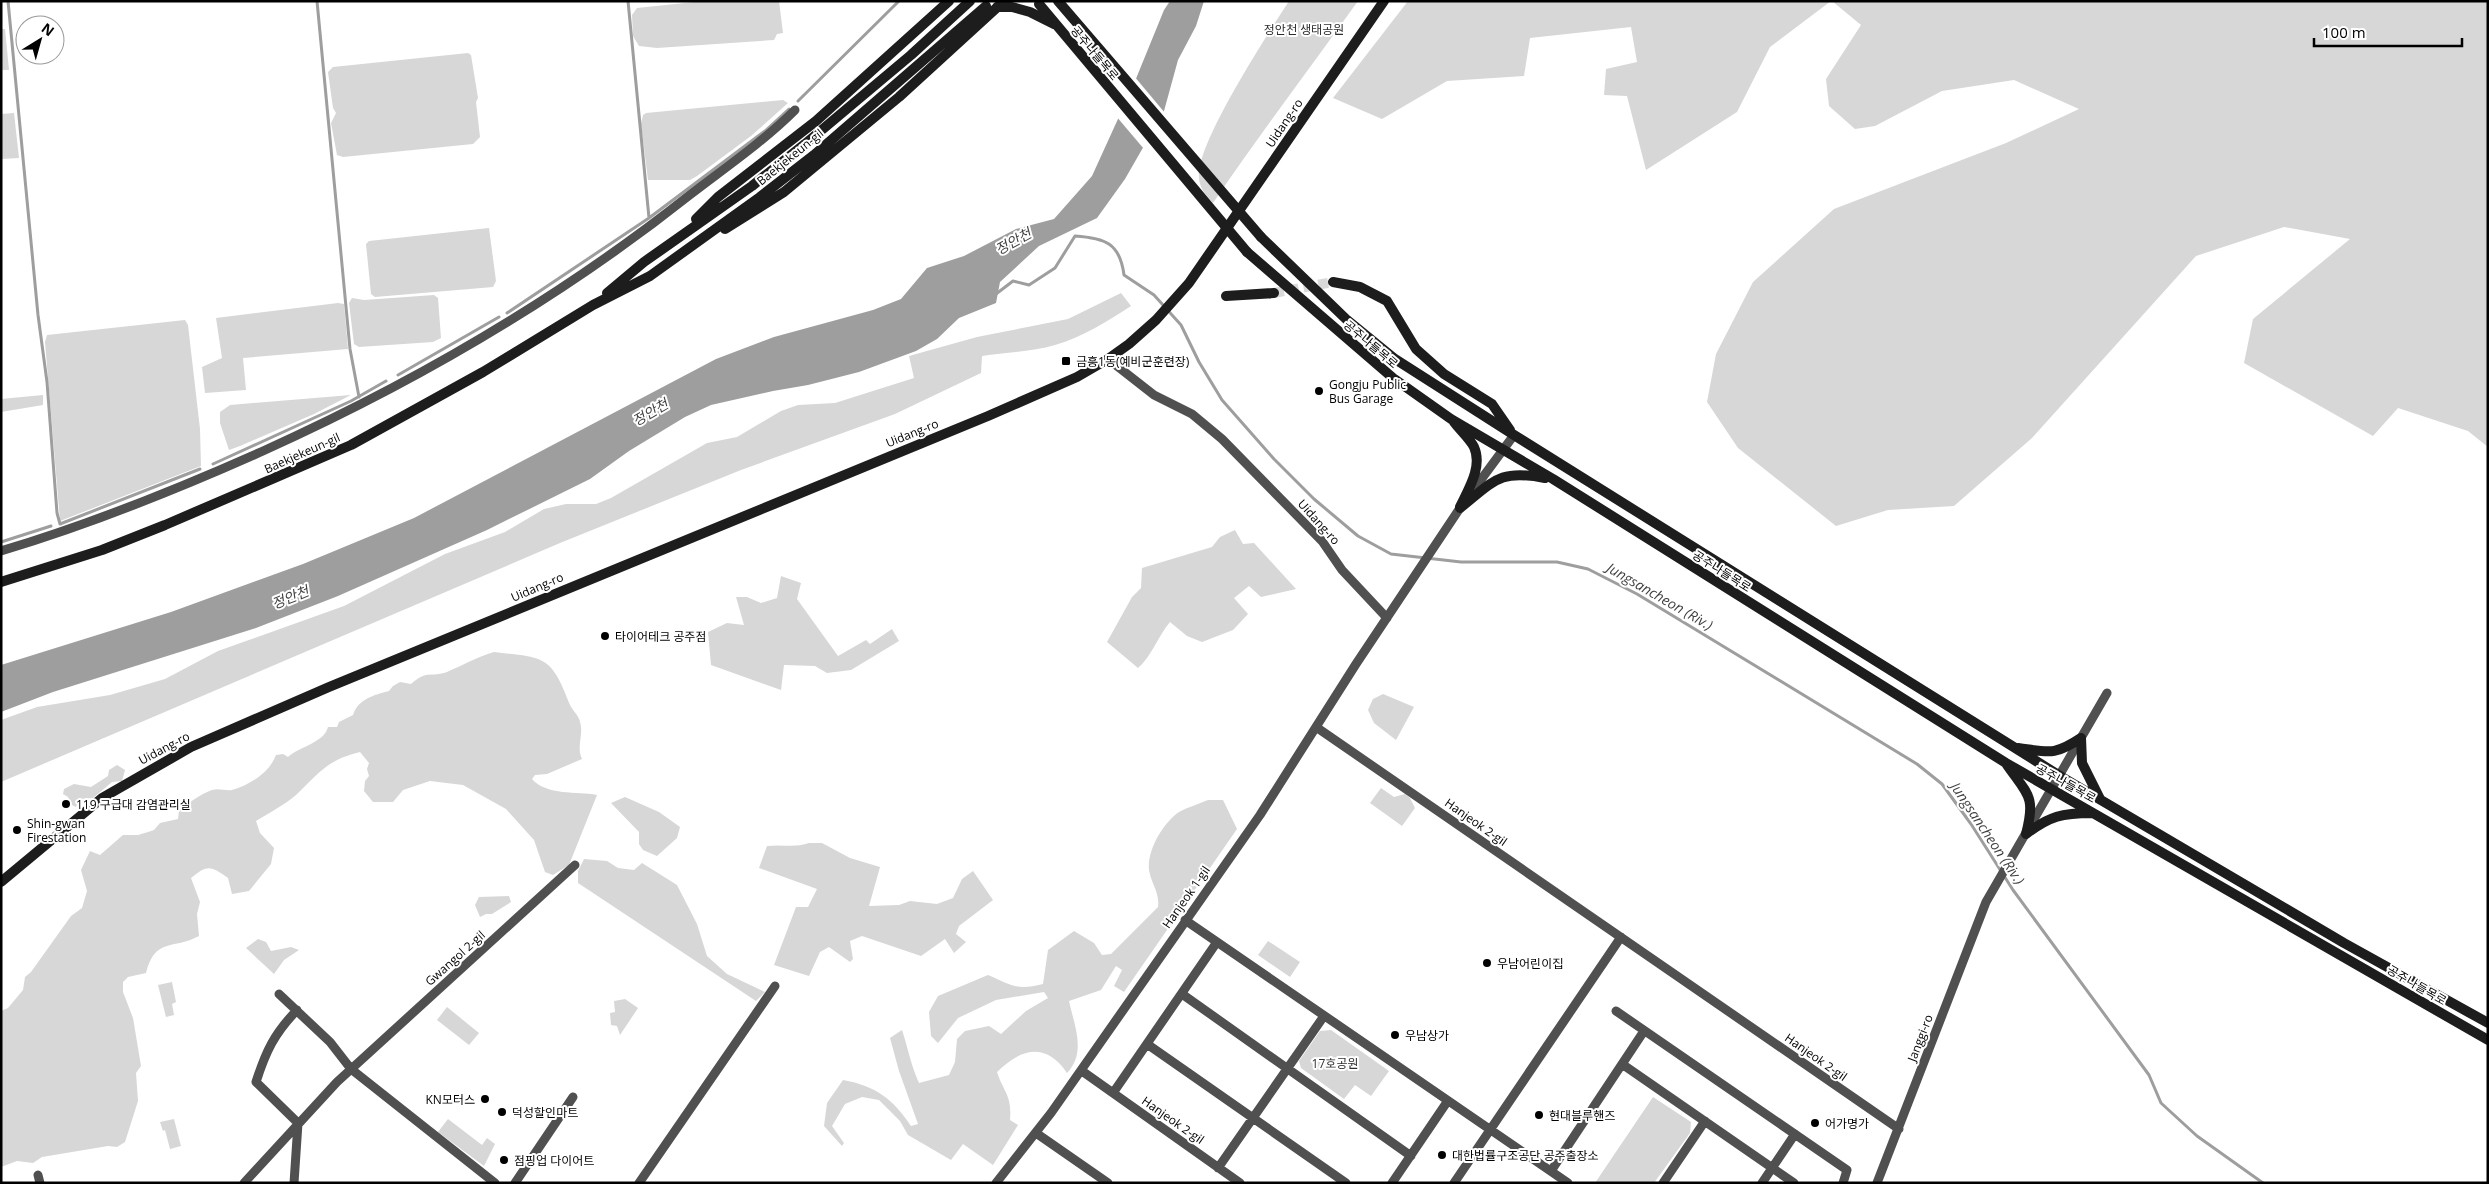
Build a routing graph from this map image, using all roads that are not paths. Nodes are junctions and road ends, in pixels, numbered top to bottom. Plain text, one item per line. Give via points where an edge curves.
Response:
1 (949, 1) edge
2 (970, 1) edge
3 (1058, 1) edge
4 (1067, 1) edge
5 (1384, 1) edge
6 (1038, 2) edge
7 (1000, 4) edge
8 (986, 6) dead end
9 (1069, 14) junction
10 (1054, 24) junction
11 (795, 110) dead end
12 (680, 236) junction
13 (688, 247) junction
14 (1333, 282) tunnel mouth
15 (1274, 293) tunnel mouth
16 (1226, 296) dead end
17 (593, 305) junction
18 (1108, 360) junction
19 (1452, 419) junction
20 (1514, 435) junction
21 (1503, 449) junction
22 (1552, 479) junction
23 (1460, 508) junction
24 (1, 551) edge
25 (1, 582) edge
26 (1387, 618) junction
27 (2107, 693) dead end
28 (1316, 726) junction
29 (2080, 738) junction
30 (2015, 748) junction
31 (2006, 763) junction
32 (2060, 776) junction
33 (2052, 790) junction
34 (2101, 800) junction
35 (2095, 814) junction
36 (2024, 838) junction
37 (575, 865) dead end
38 (1, 882) edge
39 (1185, 920) junction
40 (1621, 937) junction
41 (1217, 942) junction
42 (775, 986) dead end
43 (280, 994) dead end
44 (1182, 994) junction
45 (297, 1010) junction
46 (1616, 1011) dead end
47 (1324, 1016) junction
48 (2488, 1023) edge
49 (1644, 1031) junction
50 (2488, 1040) edge
51 (1147, 1044) junction
52 (1622, 1064) junction
53 (351, 1069) junction
54 (1287, 1069) junction
55 (1082, 1071) junction
56 (1114, 1093) junction
57 (573, 1097) dead end
58 (1447, 1102) junction
59 (1253, 1118) junction
60 (1705, 1121) junction
61 (298, 1123) junction
62 (1899, 1128) junction
63 (1490, 1130) junction
64 (1036, 1133) junction
65 (1795, 1134) junction
66 (1410, 1156) junction
67 (1218, 1168) junction
68 (1772, 1168) junction
69 (1550, 1171) junction
70 (244, 1183) edge
71 (294, 1183) edge
72 (495, 1183) edge
73 (516, 1183) edge
74 (639, 1183) edge
75 (996, 1183) edge
76 (1108, 1183) edge
77 (1240, 1183) edge
78 (1346, 1183) edge
79 (1392, 1183) edge
80 (1454, 1183) edge
81 (1568, 1183) edge
82 (1663, 1183) edge
83 (1762, 1183) edge
84 (1794, 1183) edge
85 (1843, 1183) edge
86 (1876, 1183) edge

1 - 12 main road via 816,121 718,197
2 - 12 main road, Baekjekeun-gil via 805,144
3 - 9 main road, 공주나들목로, bridge
4 - 9 main road, bridge
5 - 18 main road, Uidang-ro via 1188,284 1156,320
6 - 10 main road, 공주나들목로, bridge
7 - 10 main road via 1030,12
7 - 13 main road via 899,97 784,192 742,220
8 - 13 main road, Baekjekeun-gil via 814,155
9 - 20 main road, 공주나들목로, bridge via 1261,237 1346,319 1395,359
10 - 19 main road, 공주나들목로, bridge via 1247,252 1393,378
11 - 24 street via 664,216 553,295 434,366 339,416 209,475 109,515
12 - 17 main road, Baekjekeun-gil
13 - 17 main road, Baekjekeun-gil via 650,276
14 - 20 main road via 1360,287 1387,301 1416,349 1444,374 1492,404
15 - 16 main road
17 - 25 main road, Baekjekeun-gil via 484,372 351,445 156,529
18 - 26 street, Uidang-ro via 1154,395 1192,414 1222,439 1322,541 1342,570
18 - 38 main road, Uidang-ro via 1077,377 979,419 674,543 191,747 102,798
19 - 21 main road, 공주나들목로
19 - 23 main road via 1473,446 1477,458
20 - 21 street, Hanjeok 1-gil
20 - 30 main road, 공주나들목로
21 - 22 main road, 공주나들목로
21 - 23 street, Hanjeok 1-gil
22 - 23 main road via 1528,474 1504,475 1493,480
22 - 31 main road, 공주나들목로
23 - 26 street, Hanjeok 1-gil
26 - 28 street, Hanjeok 1-gil
27 - 29 street
28 - 39 street, Hanjeok 1-gil via 1260,815
28 - 40 street, Hanjeok 2-gil
29 - 30 main road via 2055,752
29 - 32 street
29 - 34 main road via 2086,775
30 - 32 main road, 공주나들목로
31 - 33 main road, 공주나들목로
31 - 36 main road via 2029,796 2032,806
32 - 33 street
32 - 34 main road, 공주나들목로
33 - 35 main road, 공주나들목로
33 - 36 street
34 - 48 main road, 공주나들목로
35 - 36 main road via 2071,813 2050,817
35 - 50 main road, 공주나들목로
36 - 62 street, Janggi-ro via 1986,902
37 - 53 street, Gwangol 2-gil
39 - 41 street
39 - 55 street, Hanjeok 1-gil
40 - 62 street, Hanjeok 2-gil
40 - 63 street
41 - 44 street
41 - 47 street
42 - 74 street
43 - 45 street
44 - 51 street
44 - 54 street
45 - 53 street via 330,1042
45 - 61 street via 278,1030 266,1050 256,1082
46 - 49 street
47 - 54 street
47 - 58 street
49 - 52 street
49 - 65 street
51 - 56 street
51 - 59 street
52 - 60 street
52 - 69 street
53 - 61 street, Gwangol 2-gil
53 - 72 street
54 - 59 street
54 - 66 street
55 - 56 street, Hanjeok 2-gil
55 - 64 street, Hanjeok 1-gil
56 - 67 street, Hanjeok 2-gil
57 - 73 street
58 - 63 street
58 - 66 street
59 - 67 street
59 - 78 street
60 - 68 street
60 - 82 street
61 - 70 street, Gwangol 2-gil
61 - 71 street
62 - 86 street, Janggi-ro
63 - 69 street
63 - 80 street
64 - 75 street, Hanjeok 1-gil
64 - 76 street
65 - 68 street
65 - 85 street via 1847,1170
66 - 79 street
67 - 77 street, Hanjeok 2-gil
68 - 83 street
68 - 84 street
69 - 81 street

